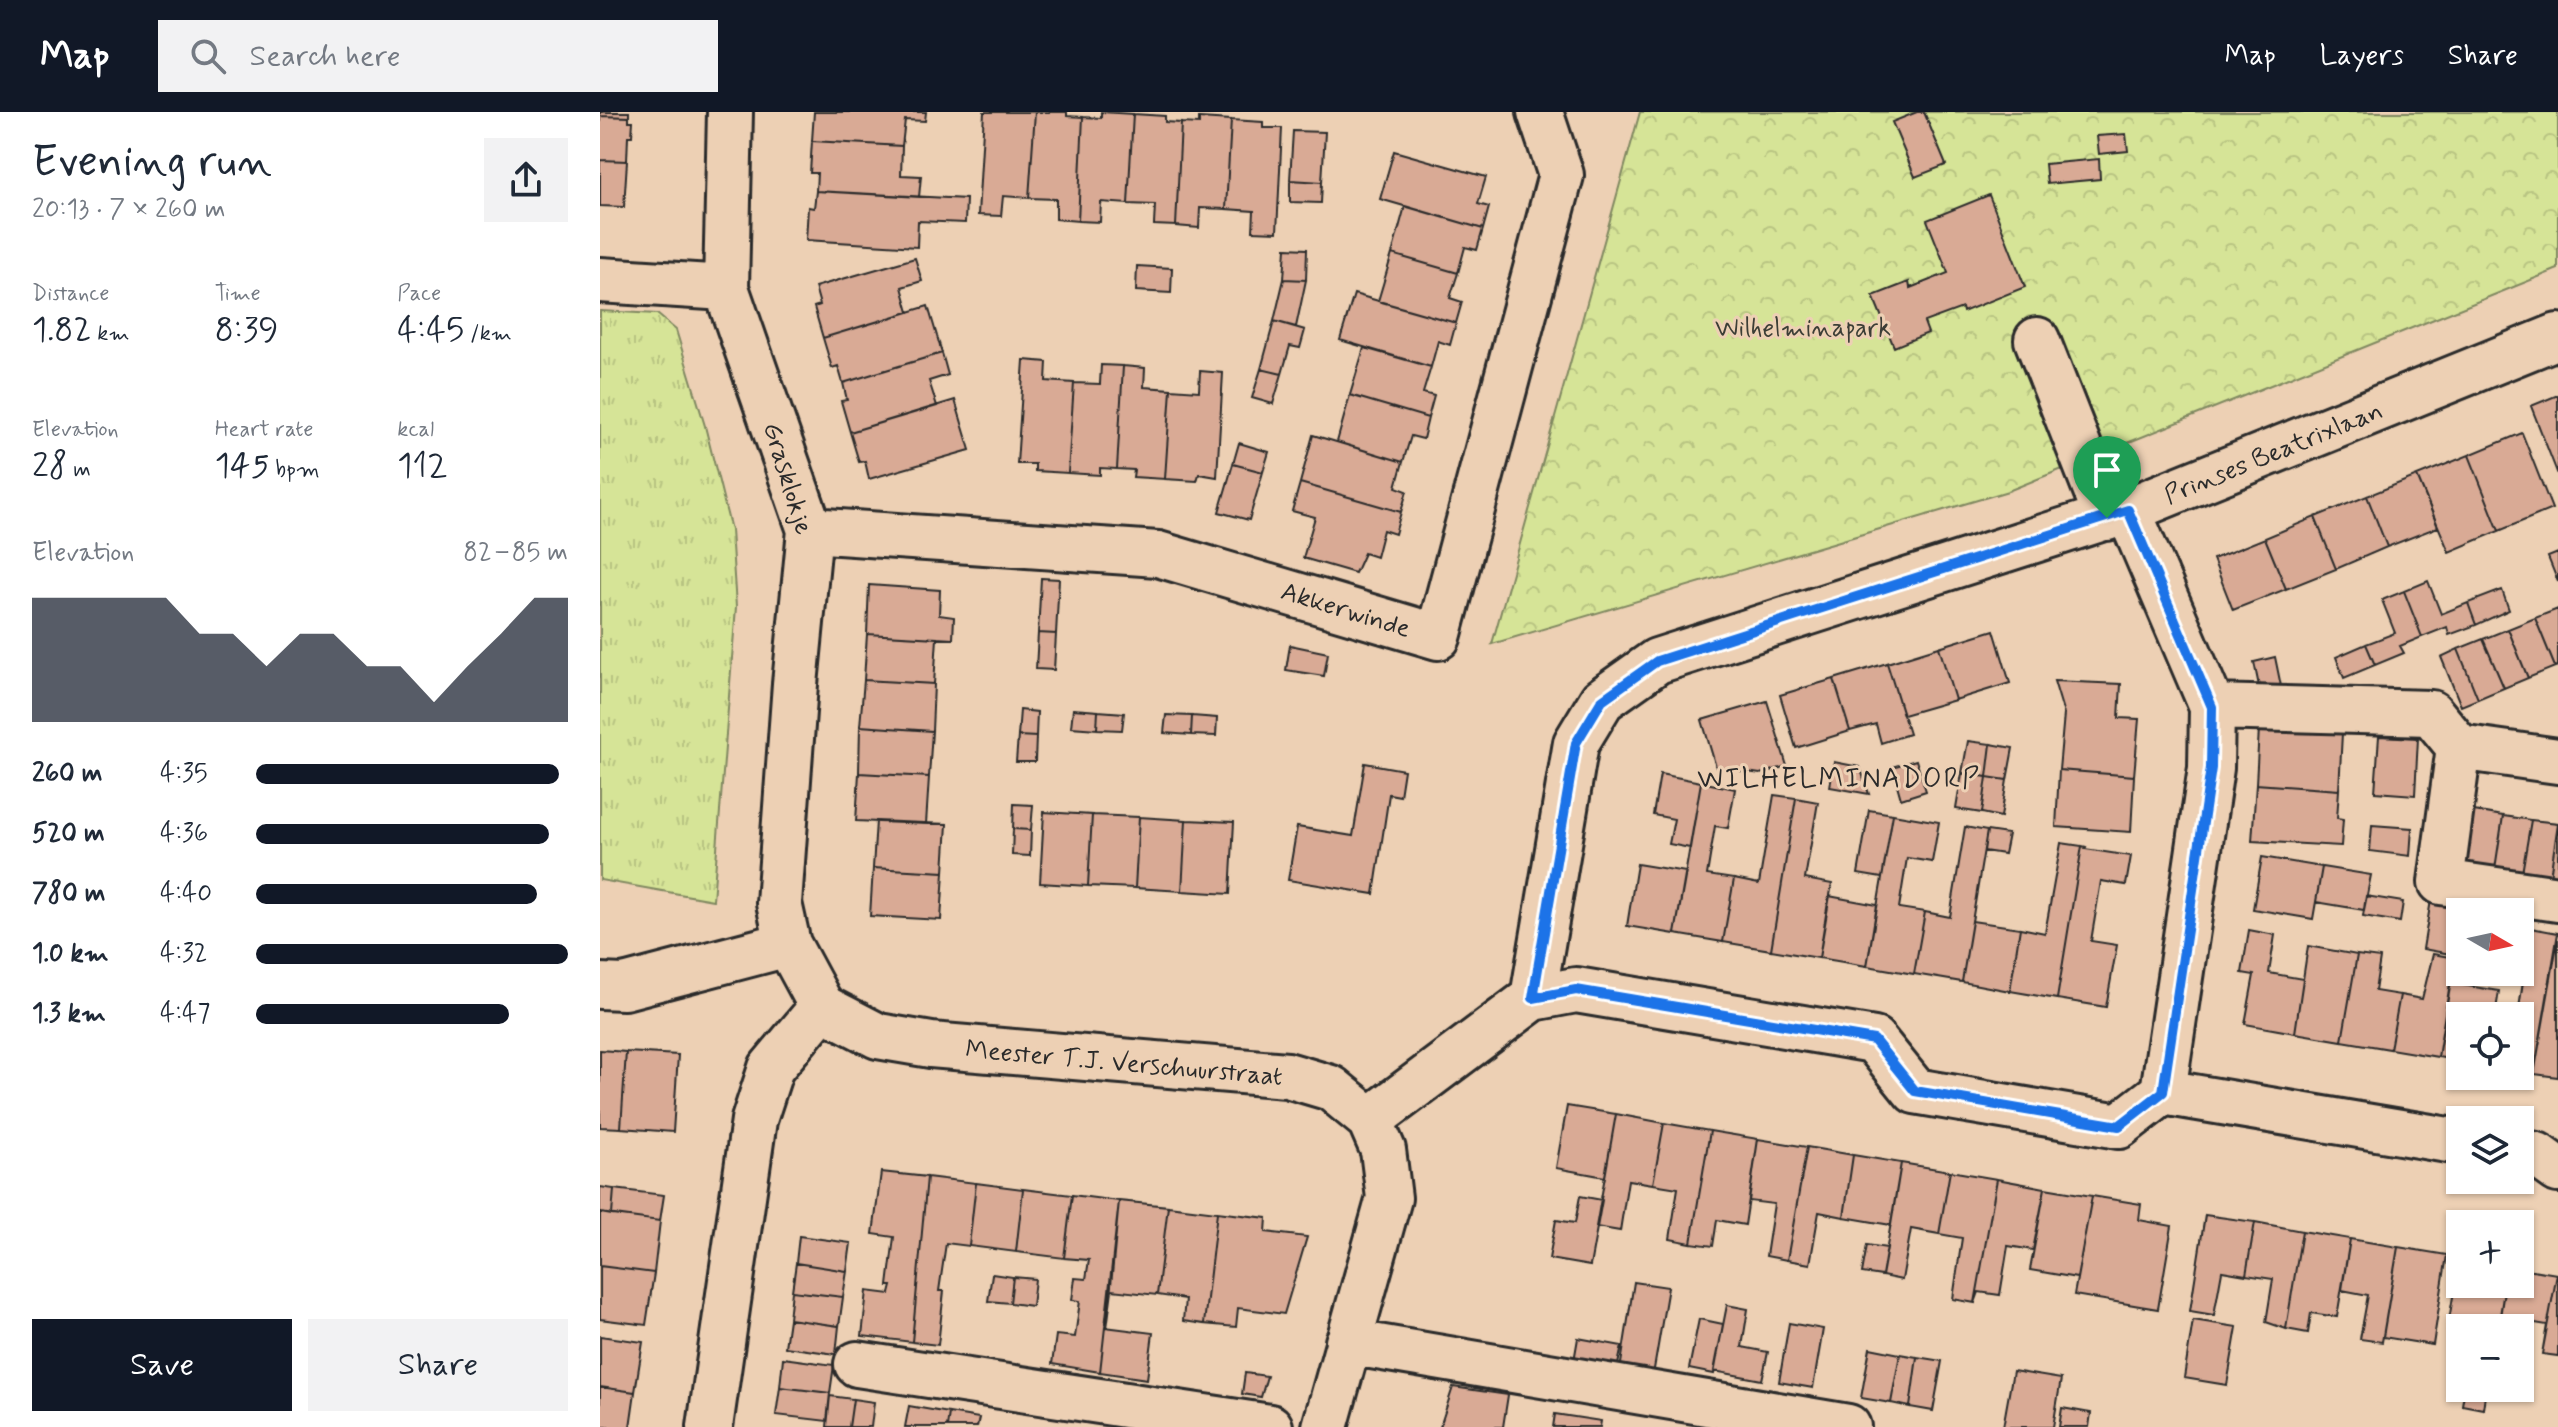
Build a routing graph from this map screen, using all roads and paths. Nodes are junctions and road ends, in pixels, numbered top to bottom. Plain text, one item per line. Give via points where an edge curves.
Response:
1 (730, 112) edge
2 (1540, 112) edge
3 (600, 280) edge
4 (726, 288) junction
5 (2558, 336) edge
6 (2037, 340) dead end
7 (2118, 514) junction
8 (810, 530) junction
9 (2212, 707) junction
10 (2459, 747) junction
11 (2558, 761) edge
12 (2558, 899) edge
13 (788, 944) junction
14 (600, 986) edge
15 (1533, 998) junction
16 (822, 1007) junction
17 (2163, 1092) junction
18 (1370, 1120) junction
19 (2446, 1140) edge
20 (2534, 1154) edge
21 (2558, 1170) edge
22 (1348, 1342) junction
23 (857, 1364) dead end
24 (710, 1427) edge
25 (1270, 1427) edge
26 (1325, 1427) edge
27 (1848, 1427) edge

1 - 4 street, Grasklokje
2 - 8 street, Akkerwinde via 1561,175 1438,637 1158,554
3 - 4 street
4 - 8 street, Grasklokje
5 - 7 street, Prinses Beatrixlaan
6 - 7 street
7 - 9 street
7 - 15 street, Prinses Beatrixlaan via 1657,661 1602,700 1576,743
8 - 13 street, Grasklokje via 779,903
9 - 10 street via 2431,713
9 - 17 street via 2211,768
10 - 11 street
10 - 12 street via 2441,882
13 - 14 street via 624,987
13 - 16 street
15 - 17 street via 1576,990 1874,1040 1915,1091 2119,1126
15 - 18 street
16 - 18 street, Meester T.J. Verschuurstraat via 878,1036 931,1045 1287,1075 1331,1088
16 - 24 street via 771,1068 754,1120
17 - 19 street
18 - 22 street via 1383,1150 1389,1198
20 - 21 street
22 - 26 street
22 - 27 street
23 - 25 street

